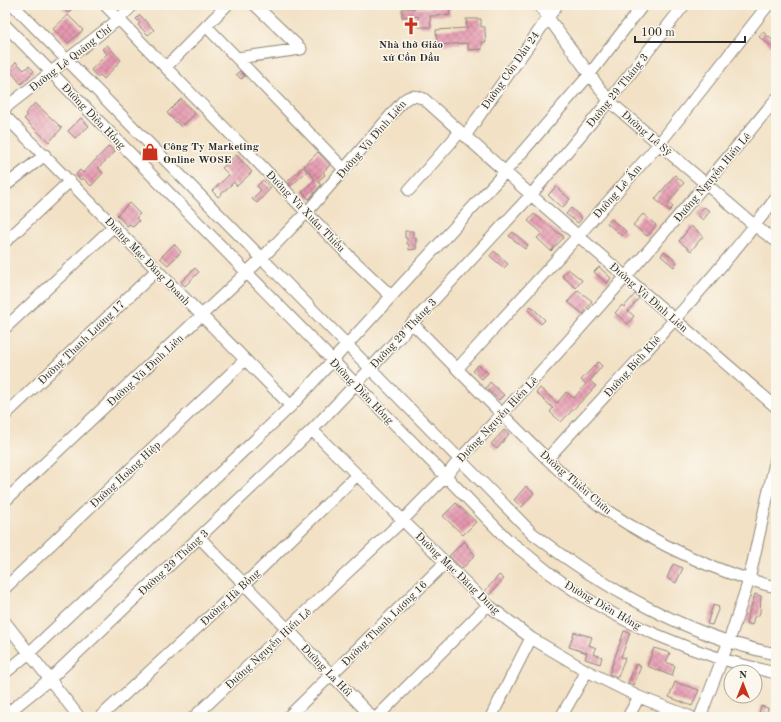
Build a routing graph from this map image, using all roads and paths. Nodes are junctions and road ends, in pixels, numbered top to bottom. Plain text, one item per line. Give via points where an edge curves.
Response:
1 (13, 5) edge
2 (105, 5) edge
3 (133, 5) edge
4 (227, 5) edge
5 (254, 5) edge
6 (539, 5) edge
7 (557, 5) edge
8 (643, 5) edge
9 (684, 5) edge
10 (768, 5) edge
11 (548, 17) junction
12 (119, 19) junction
13 (5, 25) edge
14 (206, 26) junction
15 (237, 58) junction
16 (67, 60) junction
17 (166, 67) junction
18 (52, 73) junction
19 (589, 75) junction
20 (776, 99) edge
21 (609, 101) junction
22 (5, 108) edge
23 (5, 116) edge
24 (462, 134) junction
25 (659, 144) junction
26 (45, 155) junction
27 (344, 169) junction
28 (505, 172) junction
29 (70, 181) junction
30 (707, 184) junction
31 (5, 186) edge
32 (410, 190) dead end
33 (530, 195) junction
34 (776, 198) edge
35 (307, 212) junction
36 (114, 226) junction
37 (755, 226) junction
38 (578, 236) junction
39 (776, 241) edge
40 (5, 242) edge
41 (262, 258) junction
42 (157, 270) junction
43 (247, 272) junction
44 (626, 278) junction
45 (392, 296) junction
46 (202, 316) junction
47 (674, 320) junction
48 (412, 323) junction
49 (5, 328) edge
50 (347, 345) junction
51 (245, 360) junction
52 (333, 360) junction
53 (370, 369) junction
54 (457, 369) junction
55 (356, 384) junction
56 (291, 406) junction
57 (776, 407) edge
58 (5, 415) edge
59 (501, 415) junction
60 (312, 430) junction
61 (776, 458) edge
62 (548, 459) junction
63 (459, 460) junction
64 (357, 475) junction
65 (446, 476) junction
66 (5, 501) edge
67 (403, 520) junction
68 (200, 537) junction
69 (445, 563) junction
70 (748, 580) junction
71 (245, 584) junction
72 (776, 587) edge
73 (5, 588) edge
74 (488, 605) junction
75 (5, 622) edge
76 (288, 630) junction
77 (531, 638) junction
78 (729, 641) junction
79 (29, 653) junction
80 (776, 654) edge
81 (722, 659) junction
82 (587, 671) junction
83 (5, 673) edge
84 (776, 673) edge
85 (332, 675) junction
86 (50, 679) junction
87 (639, 697) junction
88 (5, 715) edge
89 (79, 717) edge
90 (100, 717) edge
91 (194, 717) edge
92 (288, 717) edge
93 (372, 717) edge
94 (377, 717) edge
95 (491, 717) edge
96 (561, 717) edge
97 (628, 717) edge
98 (690, 717) edge
99 (700, 717) edge

1 - 16 street, Đường Diên Hồng
2 - 12 street, Đường Vũ Xuân Thiều
3 - 12 street, Đường Lê Quảng Chí
4 - 14 street
5 - 15 street via 301,49
6 - 11 street, Đường Lê Sỹ
7 - 11 street, Đường Cồn Dầu 24
8 - 19 street
9 - 21 street, Đường 29 Tháng 3
10 - 25 street, Đường Lê Ấm
11 - 19 street, Đường Lê Sỹ
11 - 24 street, Đường Cồn Dầu 24
12 - 16 street, Đường Lê Quảng Chí
12 - 17 street, Đường Vũ Xuân Thiều
13 - 18 street, Đường Diên Hồng
14 - 15 street
14 - 17 street
15 - 27 street
16 - 18 street, Đường Lê Quảng Chí
16 - 41 street, Đường Diên Hồng
17 - 35 street, Đường Vũ Xuân Thiều
18 - 22 street, Đường Lê Quảng Chí
18 - 43 street, Đường Diên Hồng
19 - 21 street, Đường Lê Sỹ
19 - 28 street
20 - 30 street, Đường Nguyễn Hiến Lê
21 - 25 street, Đường Lê Sỹ
21 - 33 street, Đường 29 Tháng 3
23 - 26 street, Đường Mạc Đăng Doanh
24 - 27 street, Đường Vũ Đình Liên via 424,100 417,96 409,96
24 - 28 street, Đường Vũ Đình Liên
24 - 32 street, Đường Cồn Dầu 24
25 - 30 street, Đường Lê Sỹ
25 - 38 street, Đường Lê Ấm
26 - 29 street, Đường Mạc Đăng Doanh
26 - 31 street
27 - 35 street, Đường Vũ Đình Liên
28 - 33 street, Đường Vũ Đình Liên
28 - 45 street
29 - 36 street, Đường Mạc Đăng Doanh
29 - 40 street
30 - 37 street, Đường Lê Sỹ
30 - 44 street, Đường Nguyễn Hiến Lê
33 - 38 street, Đường Vũ Đình Liên
33 - 48 street, Đường 29 Tháng 3
34 - 37 street, Đường Bích Khê
35 - 41 street, Đường Vũ Đình Liên
35 - 45 street, Đường Vũ Xuân Thiều
36 - 42 street, Đường Mạc Đăng Doanh
36 - 49 street
37 - 39 street, Đường Lê Sỹ
37 - 47 street, Đường Bích Khê
38 - 44 street, Đường Vũ Đình Liên
38 - 54 street, Đường Lê Ấm
41 - 43 street, Đường Vũ Đình Liên
41 - 50 street, Đường Diên Hồng
42 - 46 street, Đường Mạc Đăng Doanh
42 - 58 street, Đường Thanh Lương 17
43 - 46 street, Đường Vũ Đình Liên
43 - 52 street, Đường Diên Hồng
44 - 47 street, Đường Vũ Đình Liên
44 - 59 street, Đường Nguyễn Hiến Lê
45 - 50 street
46 - 51 street, Đường Mạc Đăng Doanh
46 - 66 street, Đường Vũ Đình Liên
47 - 57 street, Đường Vũ Đình Liên
47 - 62 street, Đường Bích Khê
48 - 53 street, Đường 29 Tháng 3
48 - 54 street, Đường Thiều Chửu
50 - 52 street
50 - 53 street, Đường Diên Hồng
51 - 56 street, Đường Mạc Đăng Doanh
51 - 73 street, Đường Hoàng Hiệp
52 - 55 street, Đường Diên Hồng
52 - 56 street
53 - 55 street, Đường 29 Tháng 3
53 - 63 street, Đường Diên Hồng
54 - 59 street, Đường Thiều Chửu
55 - 60 street, Đường 29 Tháng 3
55 - 65 street, Đường Diên Hồng
56 - 79 street
59 - 62 street, Đường Thiều Chửu
59 - 63 street, Đường Nguyễn Hiến Lê
60 - 64 street, Đường Mạc Đăng Dung
60 - 68 street, Đường 29 Tháng 3
61 - 70 street
62 - 70 street, Đường Thiều Chửu via 605,509 647,536 694,560
63 - 65 street, Đường Nguyễn Hiến Lê
63 - 78 street, Đường Diên Hồng via 532,533 564,558 641,604
64 - 67 street, Đường Mạc Đăng Dung
64 - 71 street, Đường Hà Bồng
65 - 67 street, Đường Nguyễn Hiến Lê
65 - 81 street, Đường Diên Hồng via 508,540 552,575 632,623
67 - 69 street, Đường Mạc Đăng Dung
67 - 76 street, Đường Nguyễn Hiến Lê
68 - 71 street, Đường La Hối
68 - 86 street, Đường 29 Tháng 3
69 - 74 street, Đường Mạc Đăng Dung
69 - 85 street, Đường Thanh Lương 16
70 - 72 street, Đường Thiều Chửu
70 - 78 street
71 - 76 street, Đường La Hối
71 - 90 street, Đường Hà Bồng
74 - 77 street, Đường Mạc Đăng Dung
74 - 94 street
75 - 79 street
76 - 85 street, Đường La Hối
76 - 91 street, Đường Nguyễn Hiến Lê
77 - 82 street, Đường Mạc Đăng Dung
77 - 95 street
78 - 80 street, Đường Diên Hồng
78 - 81 street
79 - 83 street
79 - 86 street
81 - 84 street, Đường Diên Hồng
81 - 99 street
82 - 87 street, Đường Mạc Đăng Dung
82 - 96 street
85 - 92 street, Đường Thanh Lương 16
85 - 93 street, Đường La Hối
86 - 88 street, Đường 29 Tháng 3
86 - 89 street
87 - 97 street
87 - 98 street, Đường Mạc Đăng Dung

